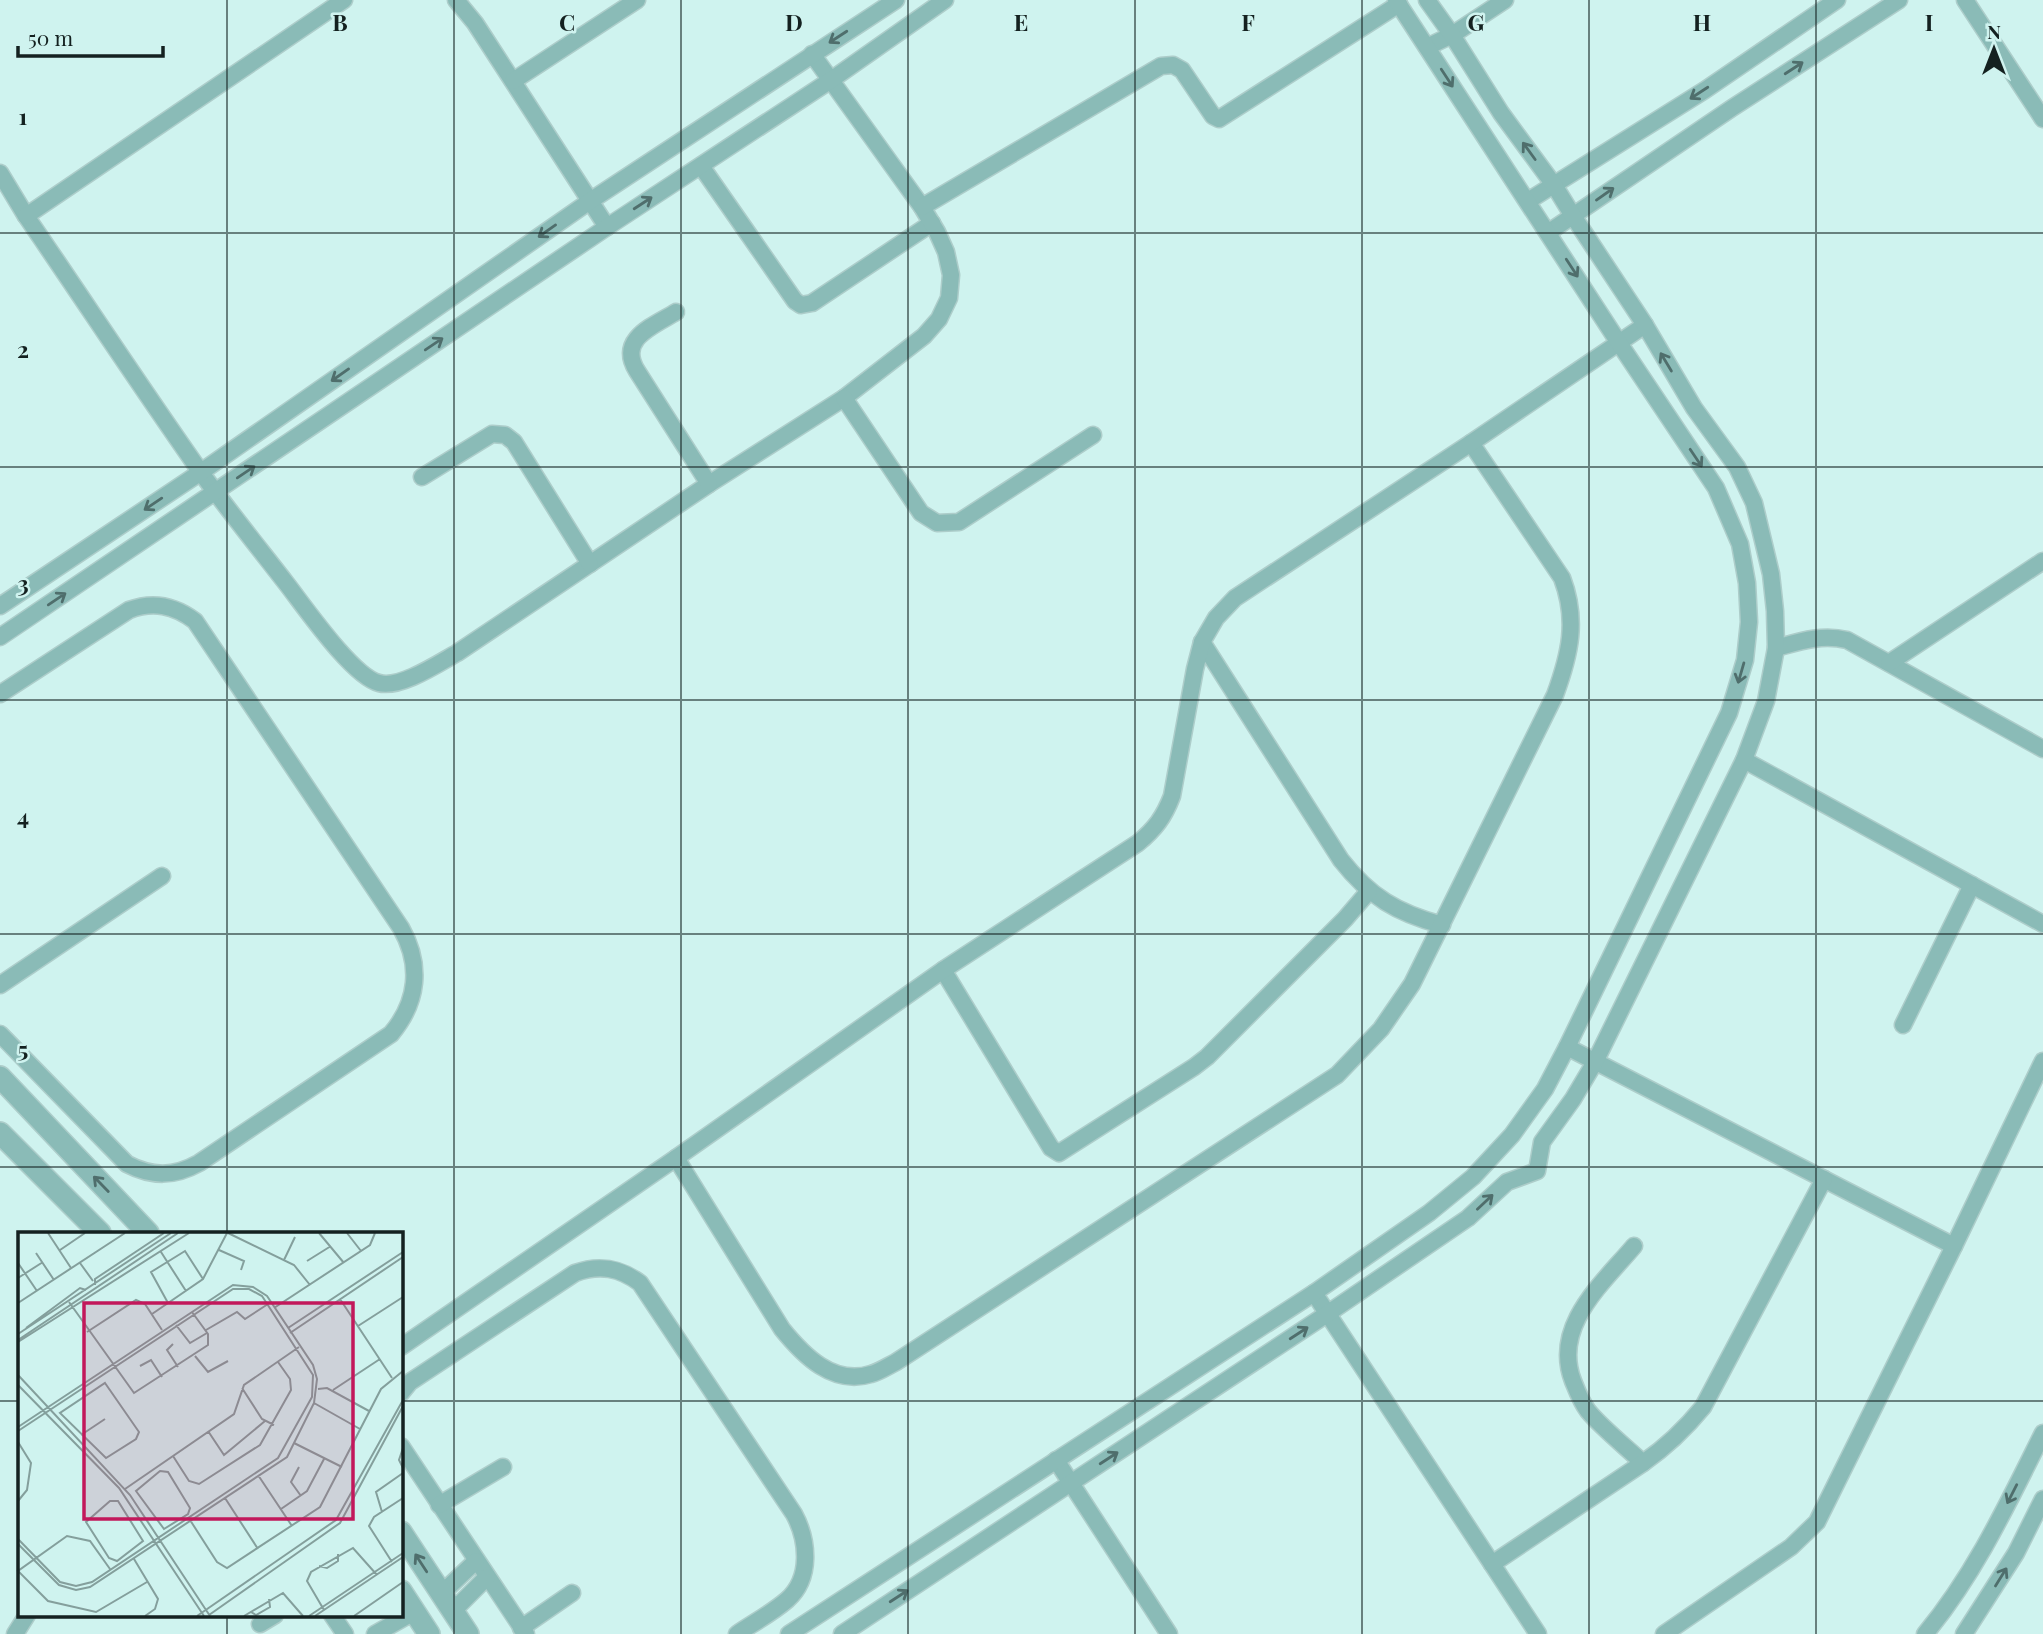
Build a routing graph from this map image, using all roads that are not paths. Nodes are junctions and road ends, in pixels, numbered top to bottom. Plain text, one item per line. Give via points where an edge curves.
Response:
1 (344, 0) edge
2 (456, 0) edge
3 (637, 0) edge
4 (895, 0) edge
5 (945, 0) edge
6 (1427, 0) edge
7 (1505, 0) edge
8 (1837, 0) edge
9 (1899, 0) edge
10 (1965, 0) edge
11 (1398, 2) edge
12 (1452, 35) junction
13 (1427, 47) junction
14 (812, 54) junction
15 (831, 80) junction
16 (513, 81) junction
17 (2043, 119) edge
18 (701, 166) junction
19 (0, 173) edge
20 (1554, 185) junction
21 (590, 201) junction
22 (1528, 201) junction
23 (922, 207) junction
24 (26, 216) junction
25 (1573, 216) junction
26 (932, 223) junction
27 (607, 227) junction
28 (1549, 232) junction
29 (676, 312) dead end
30 (1645, 326) junction
31 (1619, 343) junction
32 (844, 398) junction
33 (1093, 435) dead end
34 (1471, 443) junction
35 (201, 472) junction
36 (422, 477) dead end
37 (709, 484) junction
38 (216, 492) junction
39 (2043, 561) edge
40 (590, 564) junction
41 (0, 606) edge
42 (0, 637) edge
43 (1202, 642) junction
44 (1776, 648) junction
45 (1889, 663) junction
46 (0, 694) edge
47 (2043, 750) edge
48 (1744, 760) junction
49 (162, 876) dead end
50 (1972, 885) junction
51 (1370, 891) junction
52 (2043, 924) edge
53 (1441, 925) junction
54 (943, 970) junction
55 (0, 985) edge
56 (1903, 1025) dead end
57 (0, 1034) edge
58 (1567, 1048) junction
59 (2043, 1061) edge
60 (1595, 1062) junction
61 (0, 1077) edge
62 (0, 1133) edge
63 (676, 1158) junction
64 (1824, 1179) junction
65 (99, 1232) edge
66 (147, 1232) edge
67 (1634, 1246) dead end
68 (1954, 1246) junction
69 (1314, 1293) junction
70 (1327, 1314) junction
71 (402, 1347) edge
72 (402, 1392) edge
73 (2043, 1433) edge
74 (402, 1448) edge
75 (1056, 1460) junction
76 (1643, 1463) junction
77 (503, 1467) dead end
78 (1072, 1482) junction
79 (2043, 1499) edge
80 (439, 1505) junction
81 (402, 1534) edge
82 (476, 1561) junction
83 (1492, 1564) junction
84 (486, 1577) junction
85 (402, 1593) edge
86 (572, 1593) dead end
87 (447, 1602) junction
88 (26, 1616) edge
89 (274, 1616) edge
90 (333, 1616) edge
91 (260, 1625) dead end
92 (422, 1627) edge
93 (524, 1631) edge
94 (792, 1633) edge
95 (15, 1634) edge
96 (345, 1634) edge
97 (375, 1634) edge
98 (468, 1634) edge
99 (737, 1634) edge
100 (842, 1634) edge
101 (1169, 1634) edge
102 (1538, 1634) edge
103 (1664, 1634) edge
104 (1924, 1634) edge
105 (1964, 1634) edge

1 - 24 street
2 - 16 street
3 - 16 street
4 -> 14 street
5 - 15 street
6 - 12 street
7 - 12 street
8 -> 20 street
25 -> 9 street
10 - 17 street
11 - 13 street
11 - 23 street via 1219,119 1182,70 1161,66
12 - 13 street
20 -> 12 street
13 -> 22 street
14 - 15 street
14 - 21 street
15 - 18 street
15 - 23 street
16 - 21 street
18 - 26 street via 801,305 812,303
27 -> 18 street
19 - 24 street
20 - 22 street
20 - 25 street
21 - 27 street
21 -> 35 street
22 - 28 street
23 - 26 street
24 - 35 street
25 - 28 street
25 - 30 street
26 - 32 street via 951,275 939,319
38 -> 27 street
28 -> 31 street
29 - 37 street via 639,335 631,357
30 - 31 street
44 -> 30 street via 1771,574 1754,503 1737,467 1694,408
31 - 34 street
31 -> 58 street via 1716,488 1740,544 1749,622 1745,660 1730,713
32 - 33 street via 921,513 937,523 959,522
32 - 37 street
34 - 43 street via 1235,598
34 - 53 street via 1562,578 1569,596 1571,628 1568,660 1555,695
35 - 38 street
35 -> 41 street
36 - 40 street via 492,434 505,435 514,442
37 - 40 street
38 - 40 street via 324,632 365,675 379,683 430,668 457,653
42 -> 38 street
39 - 45 street
43 - 51 street via 1341,860
43 - 54 street via 1172,796 1154,831
44 - 45 street via 1809,638 1834,637
44 - 48 street via 1766,701
45 - 47 street
46 - 57 street via 129,610 161,605 185,613 195,621 401,928 412,951 415,976 406,1013 391,1034 199,1163 177,1173 152,1174 127,1164
48 - 50 street
48 - 60 street
49 - 55 street
50 - 52 street
50 - 56 street
51 - 53 street via 1415,918
51 - 54 street via 1208,1056 1059,1153 1051,1149
53 - 63 street via 1405,996 1337,1075 870,1375 846,1376 821,1367 800,1351
54 - 63 street
58 - 60 street
58 - 69 street via 1512,1135 1473,1177
59 - 68 street
60 - 64 street
70 -> 60 street via 1468,1218 1507,1182 1537,1171 1542,1142
66 -> 61 street
62 - 65 street
63 - 71 street
64 - 68 street
64 - 76 street via 1703,1407 1667,1446
67 - 76 street via 1576,1318 1567,1355 1587,1410
68 - 103 street via 1817,1522 1791,1547
69 - 70 street
69 - 75 street
78 -> 70 street
70 - 83 street
72 - 99 street via 575,1272 597,1267 631,1276 786,1502 804,1537 805,1563 788,1600
73 -> 104 street via 1987,1544
74 - 80 street
75 - 78 street
75 - 94 street
76 - 83 street
77 - 80 street
100 -> 78 street
78 - 101 street
105 -> 79 street via 2016,1553
80 - 82 street
87 -> 81 street
82 - 84 street
82 - 87 street
83 - 102 street
84 - 87 street
84 - 93 street
85 - 92 street
86 - 93 street
87 - 98 street
88 - 95 street
89 - 91 street
90 - 96 street
92 - 97 street

